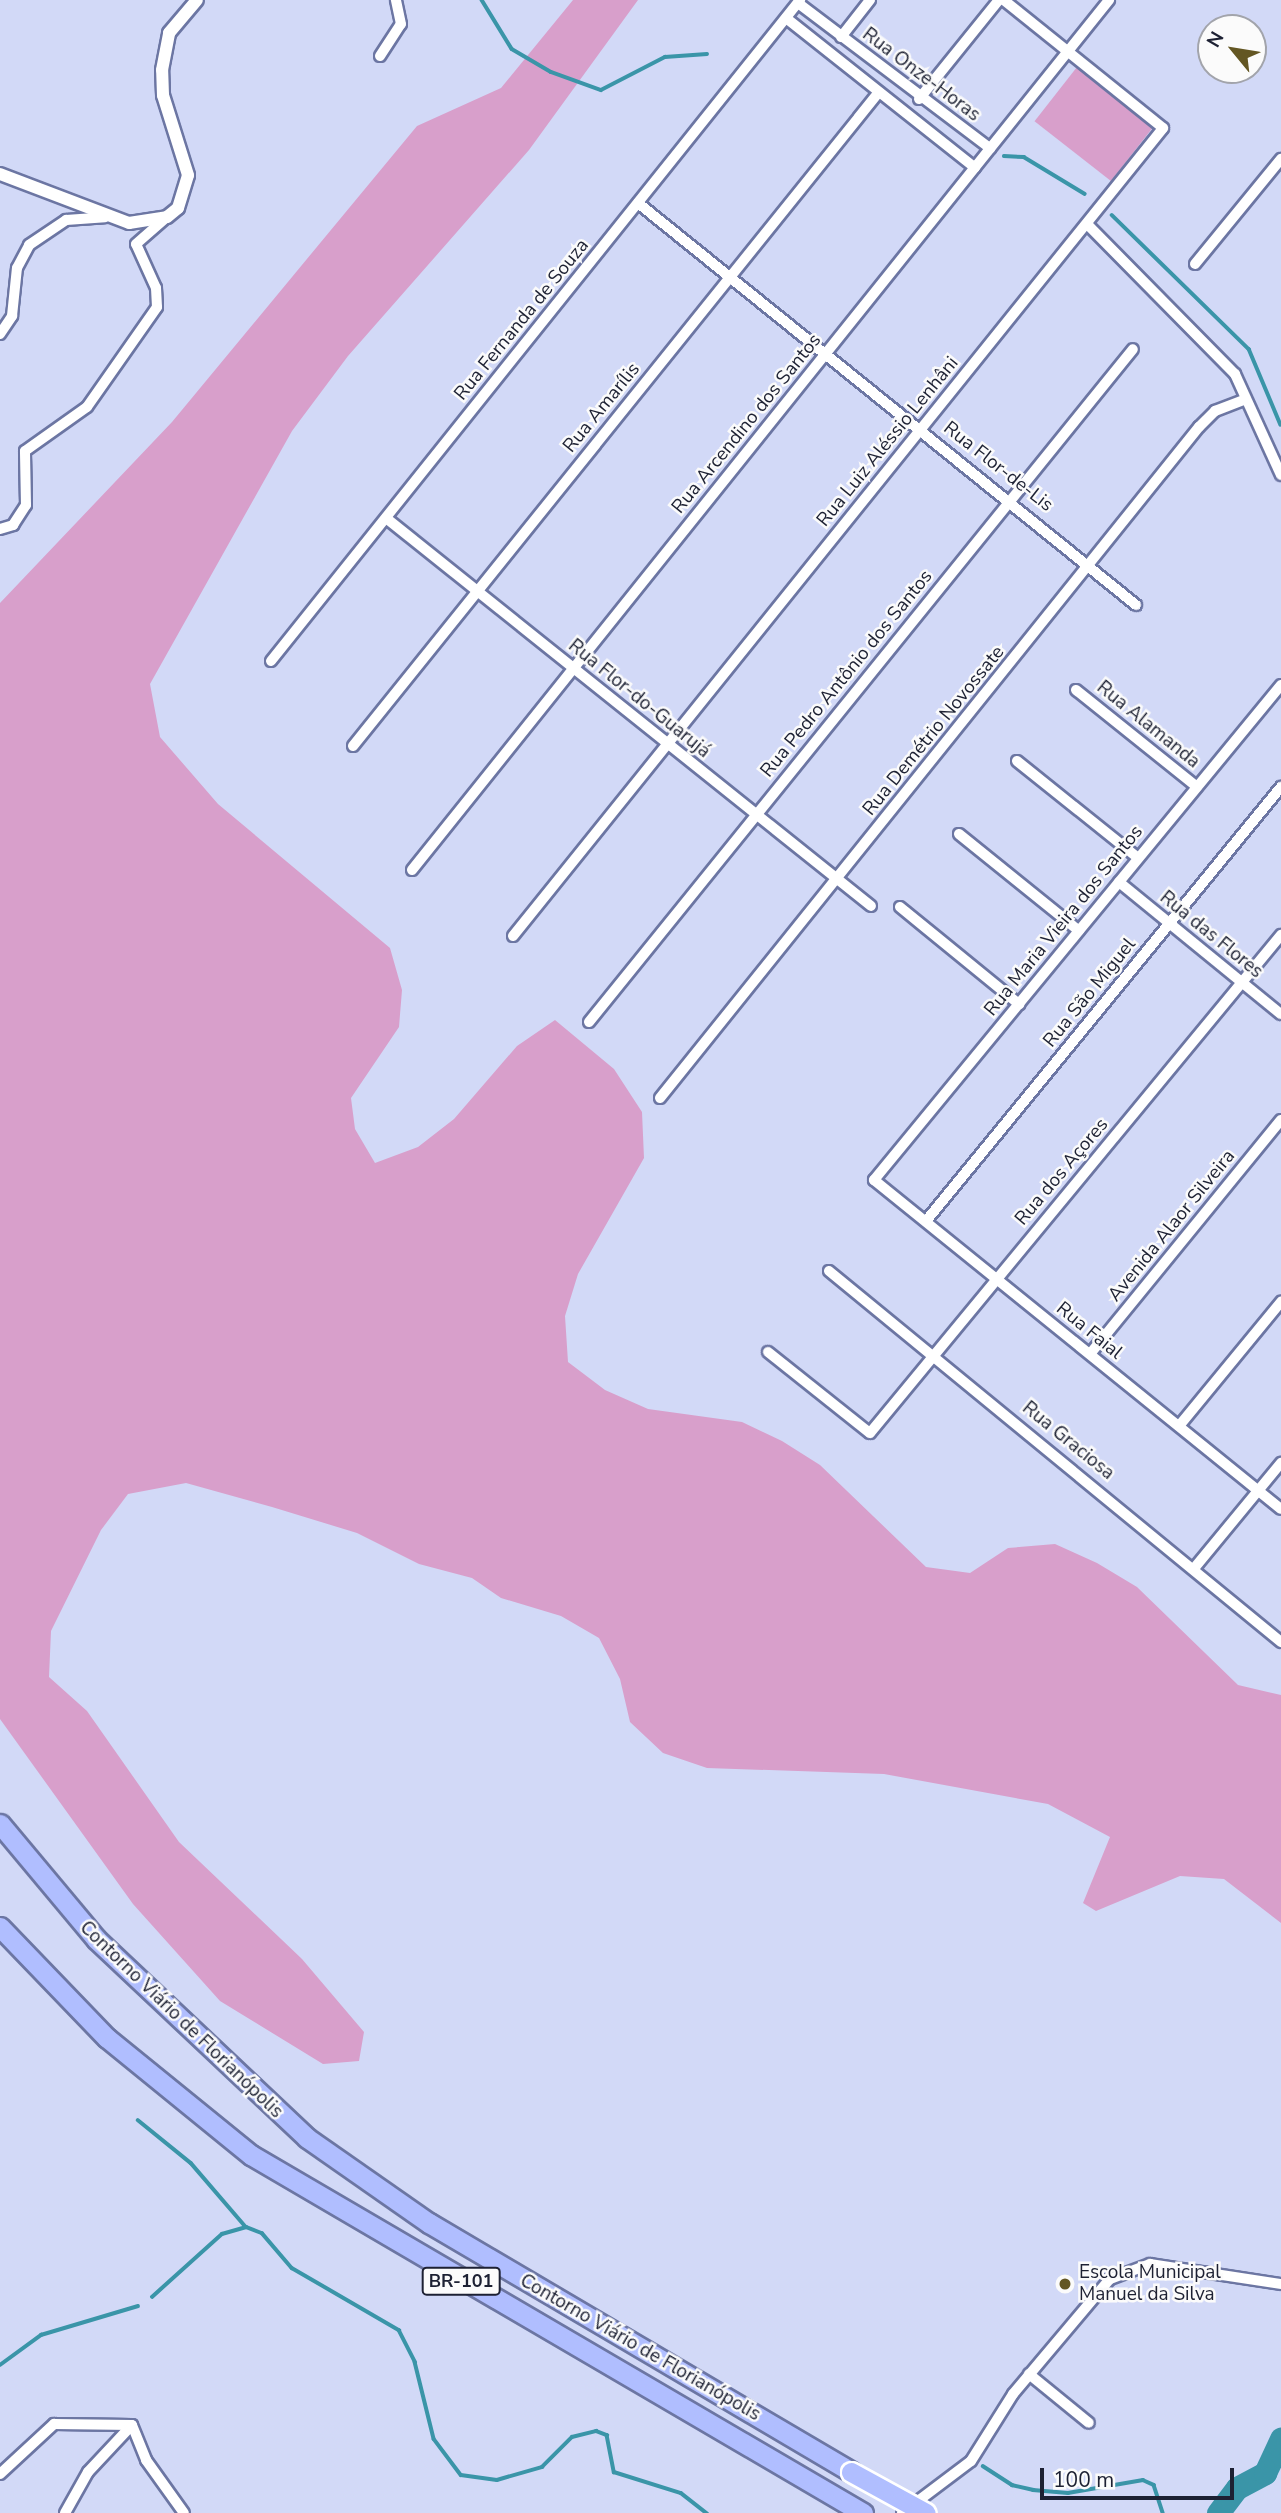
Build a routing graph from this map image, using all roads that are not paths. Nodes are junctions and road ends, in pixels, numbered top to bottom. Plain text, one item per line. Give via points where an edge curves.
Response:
1 (197, 0) edge
2 (396, 0) edge
3 (870, 0) edge
4 (999, 0) edge
5 (1004, 0) edge
6 (1109, 0) edge
7 (799, 2) edge
8 (786, 18) junction
9 (841, 37) junction
10 (1068, 51) junction
11 (380, 56) dead end
12 (879, 92) junction
13 (919, 99) junction
14 (990, 148) junction
15 (1281, 159) edge
16 (975, 168) junction
17 (0, 174) edge
18 (638, 203) junction
19 (104, 216) junction
20 (167, 217) junction
21 (1087, 224) junction
22 (1195, 264) dead end
23 (730, 276) junction
24 (0, 334) edge
25 (1133, 349) dead end
26 (826, 353) junction
27 (1244, 400) junction
28 (922, 428) junction
29 (1281, 475) edge
30 (1011, 500) junction
31 (386, 518) junction
32 (0, 529) edge
33 (1092, 564) junction
34 (477, 592) junction
35 (1136, 605) dead end
36 (271, 661) dead end
37 (573, 668) junction
38 (1281, 685) edge
39 (1076, 690) dead end
40 (668, 744) junction
41 (353, 746) dead end
42 (1017, 761) dead end
43 (1197, 787) junction
44 (1281, 787) edge
45 (756, 815) junction
46 (959, 834) dead end
47 (1138, 858) junction
48 (412, 870) dead end
49 (837, 879) junction
50 (1119, 882) junction
51 (870, 906) dead end
52 (900, 907) dead end
53 (1170, 923) junction
54 (1079, 931) junction
55 (1281, 934) edge
56 (513, 936) dead end
57 (1242, 982) junction
58 (1019, 1004) junction
59 (1281, 1014) edge
60 (589, 1022) dead end
61 (660, 1098) dead end
62 (1281, 1120) edge
63 (874, 1180) joint
64 (926, 1222) junction
65 (829, 1271) dead end
66 (997, 1279) junction
67 (1281, 1302) edge
68 (768, 1352) dead end
69 (1090, 1354) junction
70 (934, 1356) junction
71 (1179, 1426) junction
72 (1281, 1463) edge
73 (1258, 1490) junction
74 (1281, 1509) edge
75 (1195, 1566) junction
76 (1281, 1642) edge
77 (0, 1824) edge
78 (0, 1927) edge
79 (1281, 2284) edge
80 (1029, 2374) junction
81 (1089, 2423) dead end
82 (132, 2425) junction
83 (0, 2474) edge
84 (65, 2513) edge
85 (184, 2513) edge
86 (863, 2513) edge
87 (902, 2513) edge
88 (926, 2513) edge

1 - 20 street via 177,18 164,48 163,95 188,175 187,192
2 - 11 street via 401,24
3 - 9 street
4 - 13 street
5 - 10 street, Rua Luiz Aléssio Lenhâni
6 - 10 street, Rua Arcendino dos Santos
7 - 8 street, Rua Fernanda de Souza
7 - 9 street, Rua Onze-Horas
8 - 12 street, Rua Onze-Horas
8 - 18 street, Rua Fernanda de Souza
9 - 13 street, Rua Onze-Horas
10 - 14 street, Rua Arcendino dos Santos
10 - 21 street, Rua Luiz Aléssio Lenhâni via 1163,128
12 - 16 street, Rua Onze-Horas
12 - 23 street, Rua Amarílis
13 - 14 street, Rua Onze-Horas
14 - 16 street, Rua Arcendino dos Santos
15 - 22 street
16 - 26 street, Rua Arcendino dos Santos
17 - 19 street
18 - 23 street, Rua Flor-de-Lis
18 - 31 street, Rua Fernanda de Souza
19 - 20 street via 144,224
19 - 24 street via 66,220 29,245 17,268 12,316
20 - 32 street via 136,244 156,288 157,307 87,407 25,451 26,505 13,525
21 - 27 street via 1235,374
21 - 28 street, Rua Luiz Aléssio Lenhâni
23 - 26 street, Rua Flor-de-Lis
23 - 34 street, Rua Amarílis
25 - 30 street, Rua Pedro Antônio dos Santos
26 - 28 street, Rua Flor-de-Lis
26 - 37 street, Rua Arcendino dos Santos
27 - 29 street
27 - 33 street, Rua Demétrio Novossate via 1214,411 1199,427
28 - 30 street, Rua Flor-de-Lis
28 - 40 street, Rua Luiz Aléssio Lenhâni
30 - 33 street, Rua Flor-de-Lis
30 - 45 street, Rua Pedro Antônio dos Santos
31 - 34 street, Rua Flor-do-Guarujá
31 - 36 street, Rua Fernanda de Souza
33 - 35 street, Rua Flor-de-Lis
33 - 49 street, Rua Demétrio Novossate
34 - 37 street, Rua Flor-do-Guarujá
34 - 41 street, Rua Amarílis
37 - 40 street, Rua Flor-do-Guarujá
37 - 48 street, Rua Arcendino dos Santos
38 - 43 street, Rua Maria Vieira dos Santos
39 - 43 street, Rua Alamanda
40 - 45 street, Rua Flor-do-Guarujá
40 - 56 street, Rua Luiz Aléssio Lenhâni
42 - 47 street
43 - 47 street, Rua Maria Vieira dos Santos
44 - 53 street, Rua São Miguel
45 - 49 street, Rua Flor-do-Guarujá
45 - 60 street, Rua Pedro Antônio dos Santos
46 - 54 street
47 - 50 street, Rua Maria Vieira dos Santos
49 - 51 street, Rua Flor-do-Guarujá
49 - 61 street, Rua Demétrio Novossate
50 - 53 street, Rua das Flores
50 - 54 street, Rua Maria Vieira dos Santos
52 - 58 street
53 - 57 street, Rua das Flores
53 - 64 street, Rua São Miguel
54 - 58 street, Rua Maria Vieira dos Santos
55 - 57 street, Rua dos Açores
57 - 59 street, Rua das Flores
57 - 66 street, Rua dos Açores
58 - 63 street, Rua Maria Vieira dos Santos
62 - 69 street, Avenida Alaor Silveira
63 - 64 street, Rua Faial
64 - 66 street, Rua Faial
65 - 70 street, Rua Graciosa
66 - 69 street, Rua Faial
66 - 70 street, Rua dos Açores
67 - 71 street
68 - 70 street, Rua dos Açores via 870,1433
69 - 71 street, Rua Faial
70 - 75 street, Rua Graciosa
71 - 73 street, Rua Faial
72 - 73 street
73 - 74 street, Rua Faial
73 - 75 street
75 - 76 street, Rua Graciosa
77 - 88 highway, Contorno Viário de Florianópolis / BR-101, bridge via 96,1939 307,2138 429,2223
78 - 86 highway, Contorno Viário de Florianópolis / BR-101 via 107,2038 251,2155
79 - 80 street via 1171,2266 1132,2267 1091,2297
80 - 81 street
80 - 87 street via 971,2461
82 - 83 street via 54,2424
82 - 84 street via 88,2472
82 - 85 street via 146,2460

